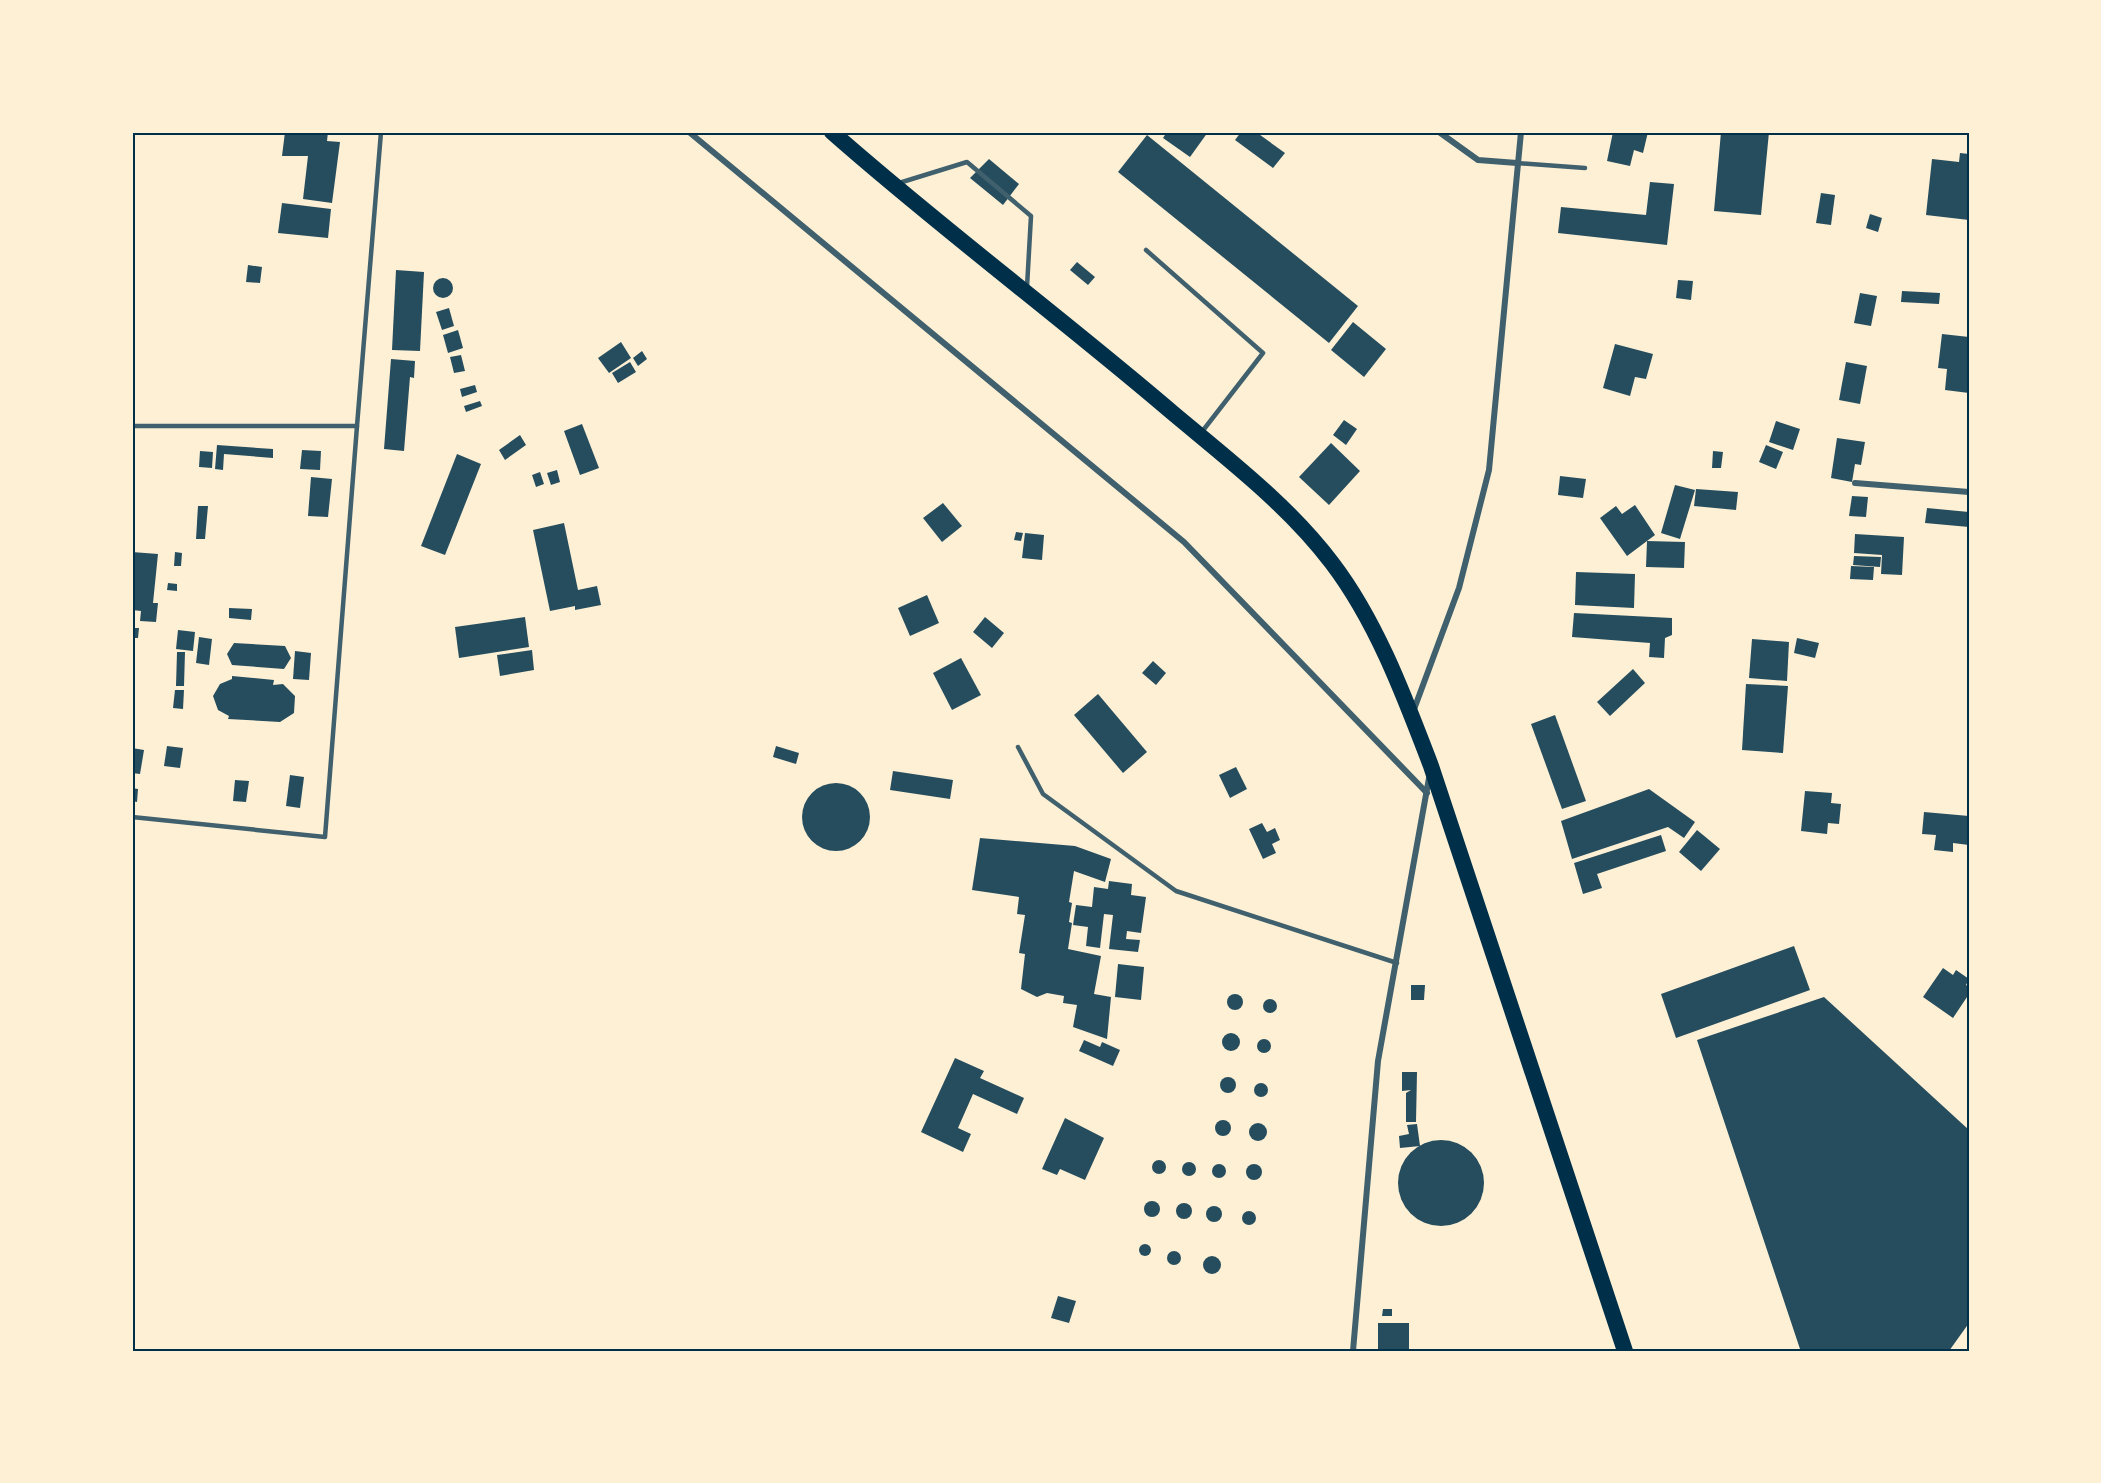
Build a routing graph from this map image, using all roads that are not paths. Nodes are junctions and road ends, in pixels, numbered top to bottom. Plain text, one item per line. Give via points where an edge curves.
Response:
1 (381, 132) edge
2 (689, 132) edge
3 (832, 132) edge
4 (1439, 132) edge
5 (1521, 132) edge
6 (1517, 162) junction
7 (1585, 168) dead end
8 (892, 185) junction
9 (1146, 250) dead end
10 (1026, 292) junction
11 (132, 426) edge
12 (357, 426) junction
13 (1199, 435) junction
14 (1855, 483) dead end
15 (1969, 492) edge
16 (1412, 715) junction
17 (1018, 747) dead end
18 (1431, 766) junction
19 (1428, 794) junction
20 (132, 816) edge
21 (1396, 963) junction
22 (1353, 1351) edge
23 (1625, 1351) edge

1 - 12 lane
2 - 19 street via 1184,542
3 - 8 highway
4 - 6 street via 1478,160
5 - 6 street
6 - 7 lane
6 - 16 street via 1489,470 1459,588
8 - 10 highway
8 - 10 lane via 967,162 1031,216
9 - 13 lane via 1263,353
10 - 13 highway
11 - 12 lane
12 - 20 lane via 325,837
13 - 16 highway via 1264,491 1332,563 1369,625
14 - 15 street
16 - 18 highway
17 - 21 lane via 1043,794 1176,891
18 - 19 street
18 - 23 highway
19 - 21 street
21 - 22 street via 1378,1061

